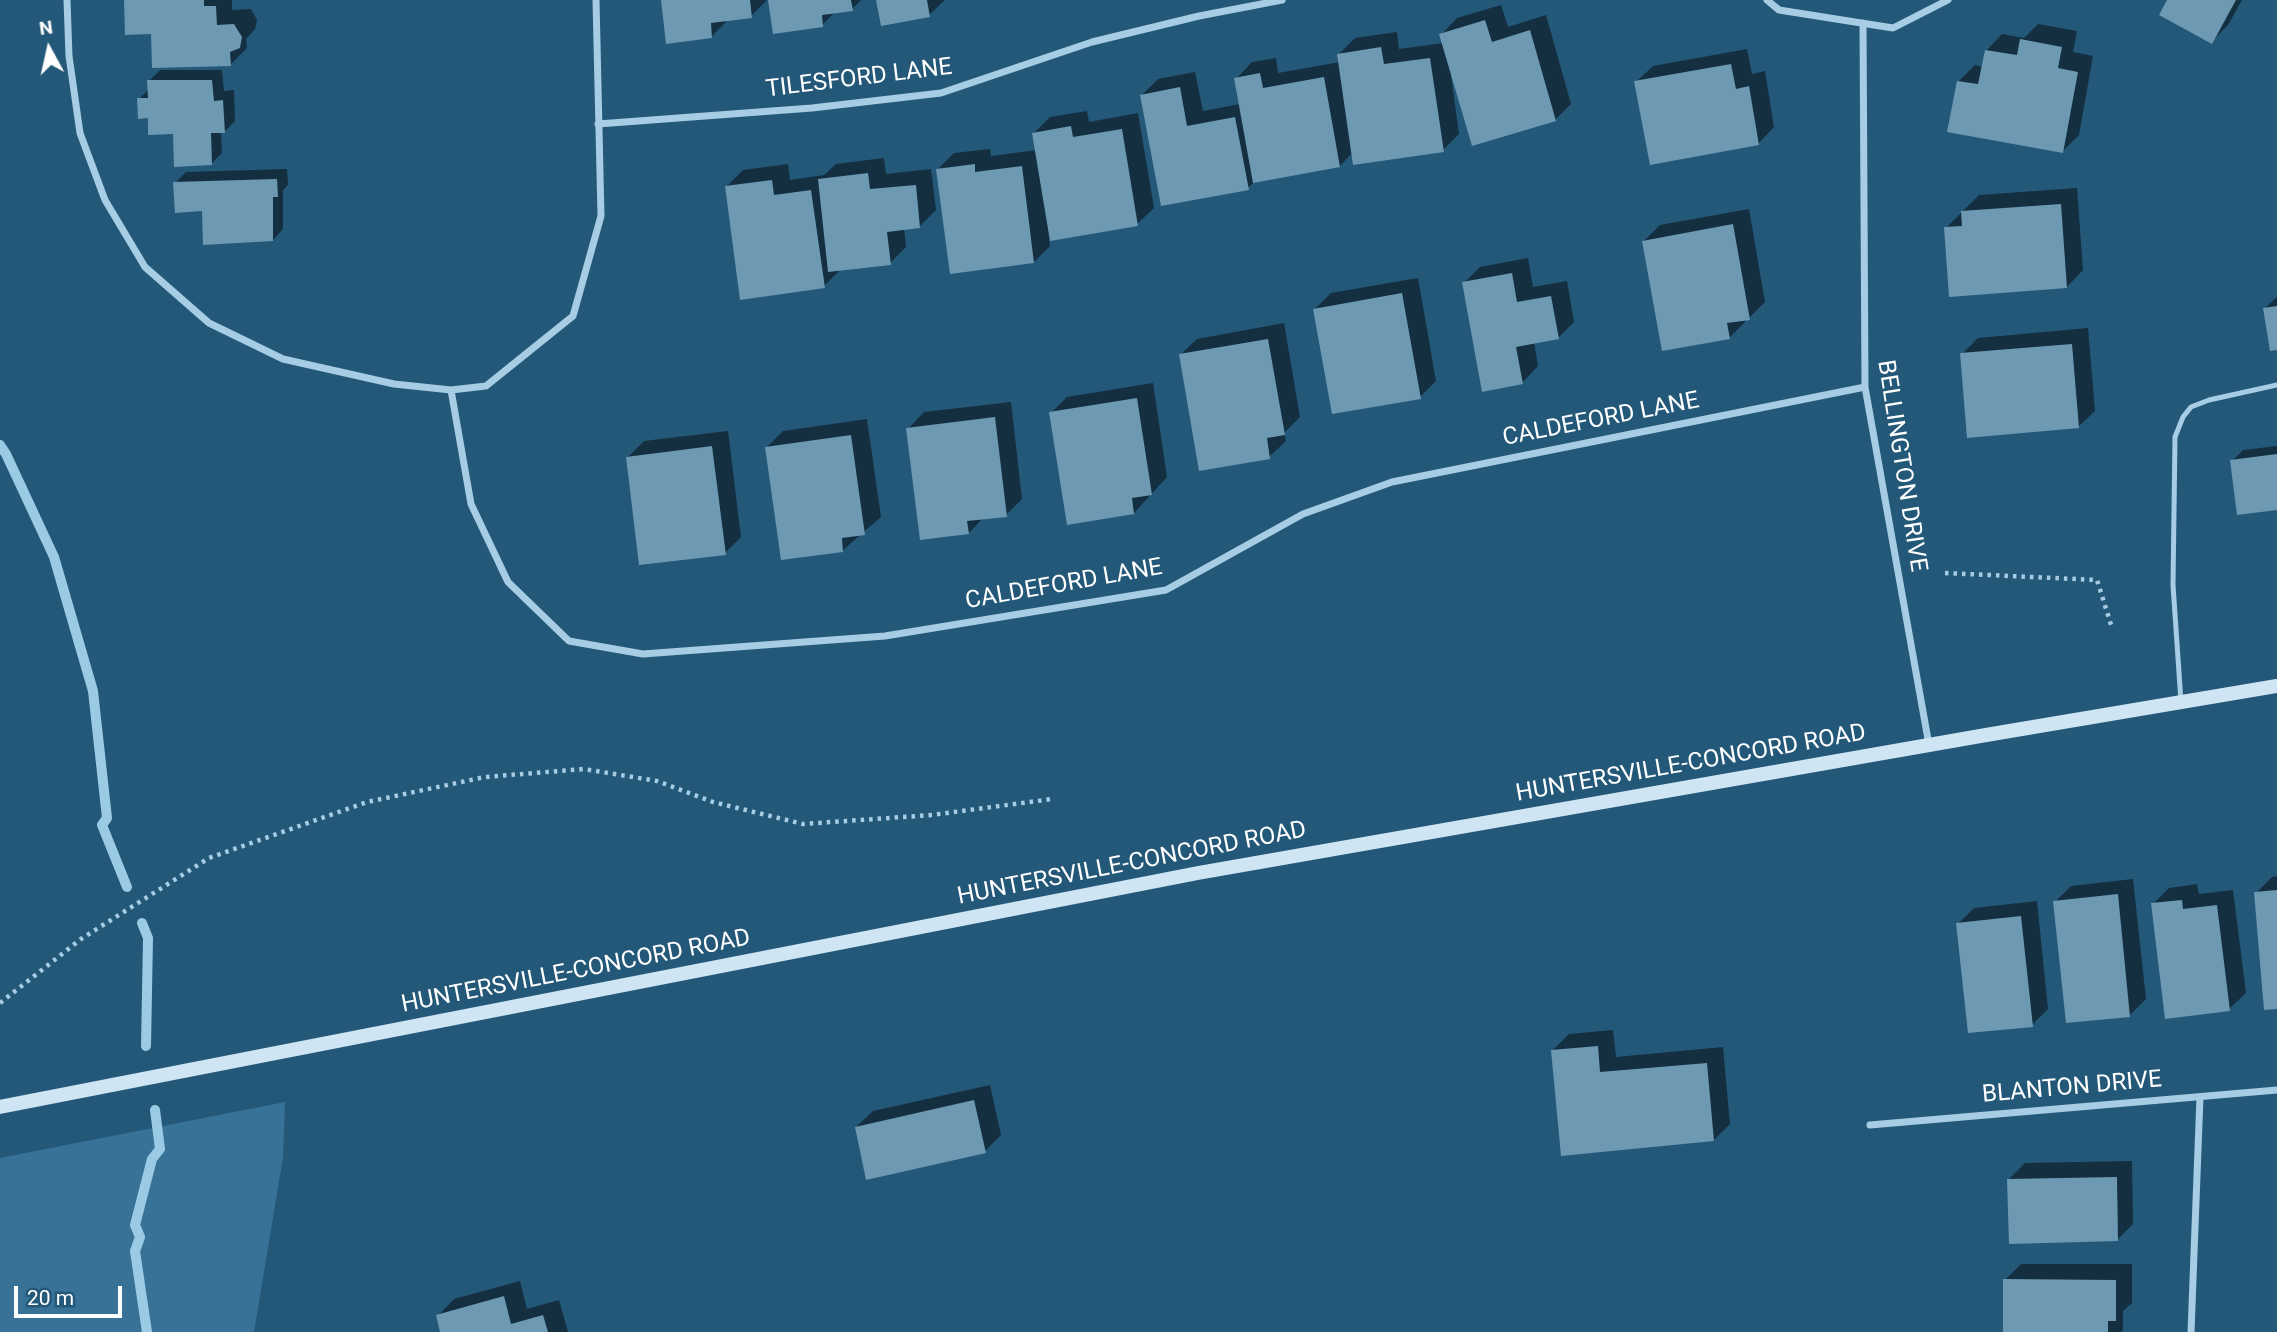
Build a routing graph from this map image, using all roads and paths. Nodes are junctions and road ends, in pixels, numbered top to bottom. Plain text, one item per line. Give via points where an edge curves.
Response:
1 (67, 0) edge
2 (596, 0) edge
3 (1282, 0) edge
4 (1768, 0) edge
5 (1948, 0) edge
6 (1237, 4) edge
7 (1863, 23) junction
8 (598, 124) junction
9 (2277, 384) edge
10 (1865, 387) junction
11 (451, 390) junction
12 (1945, 573) dead end
13 (2112, 628) dead end
14 (2277, 686) edge
15 (2181, 702) junction
16 (1929, 745) junction
17 (1052, 799) dead end
18 (0, 1003) edge
19 (2277, 1090) edge
20 (2200, 1097) junction
21 (0, 1107) edge
22 (1871, 1125) dead end
23 (2191, 1332) edge

1 - 11 street via 69,57 80,133 105,200 145,267 209,323 283,359 394,384
2 - 8 street
3 - 6 street, TILESFORD LANE
4 - 7 street via 1779,10
5 - 7 street via 1893,28
6 - 8 street, TILESFORD LANE via 1092,42 941,93
7 - 10 street, BELLINGTON DRIVE
8 - 11 street via 601,216 573,316 486,386
9 - 15 lane via 2191,407 2175,437 2173,572
10 - 11 street, CALDEFORD LANE via 1392,482 1303,514 1166,590 885,636 643,654 569,641 508,582 471,504
10 - 16 street, BELLINGTON DRIVE
12 - 13 path via 2097,580
14 - 15 main road, HUNTERSVILLE-CONCORD ROAD
15 - 16 main road, HUNTERSVILLE-CONCORD ROAD
16 - 21 main road, HUNTERSVILLE-CONCORD ROAD via 1198,873
17 - 18 path via 932,815 803,824 713,802 657,781 584,769 485,777 367,802 209,858 81,939
19 - 20 street, BLANTON DRIVE
20 - 22 street, BLANTON DRIVE
20 - 23 street

